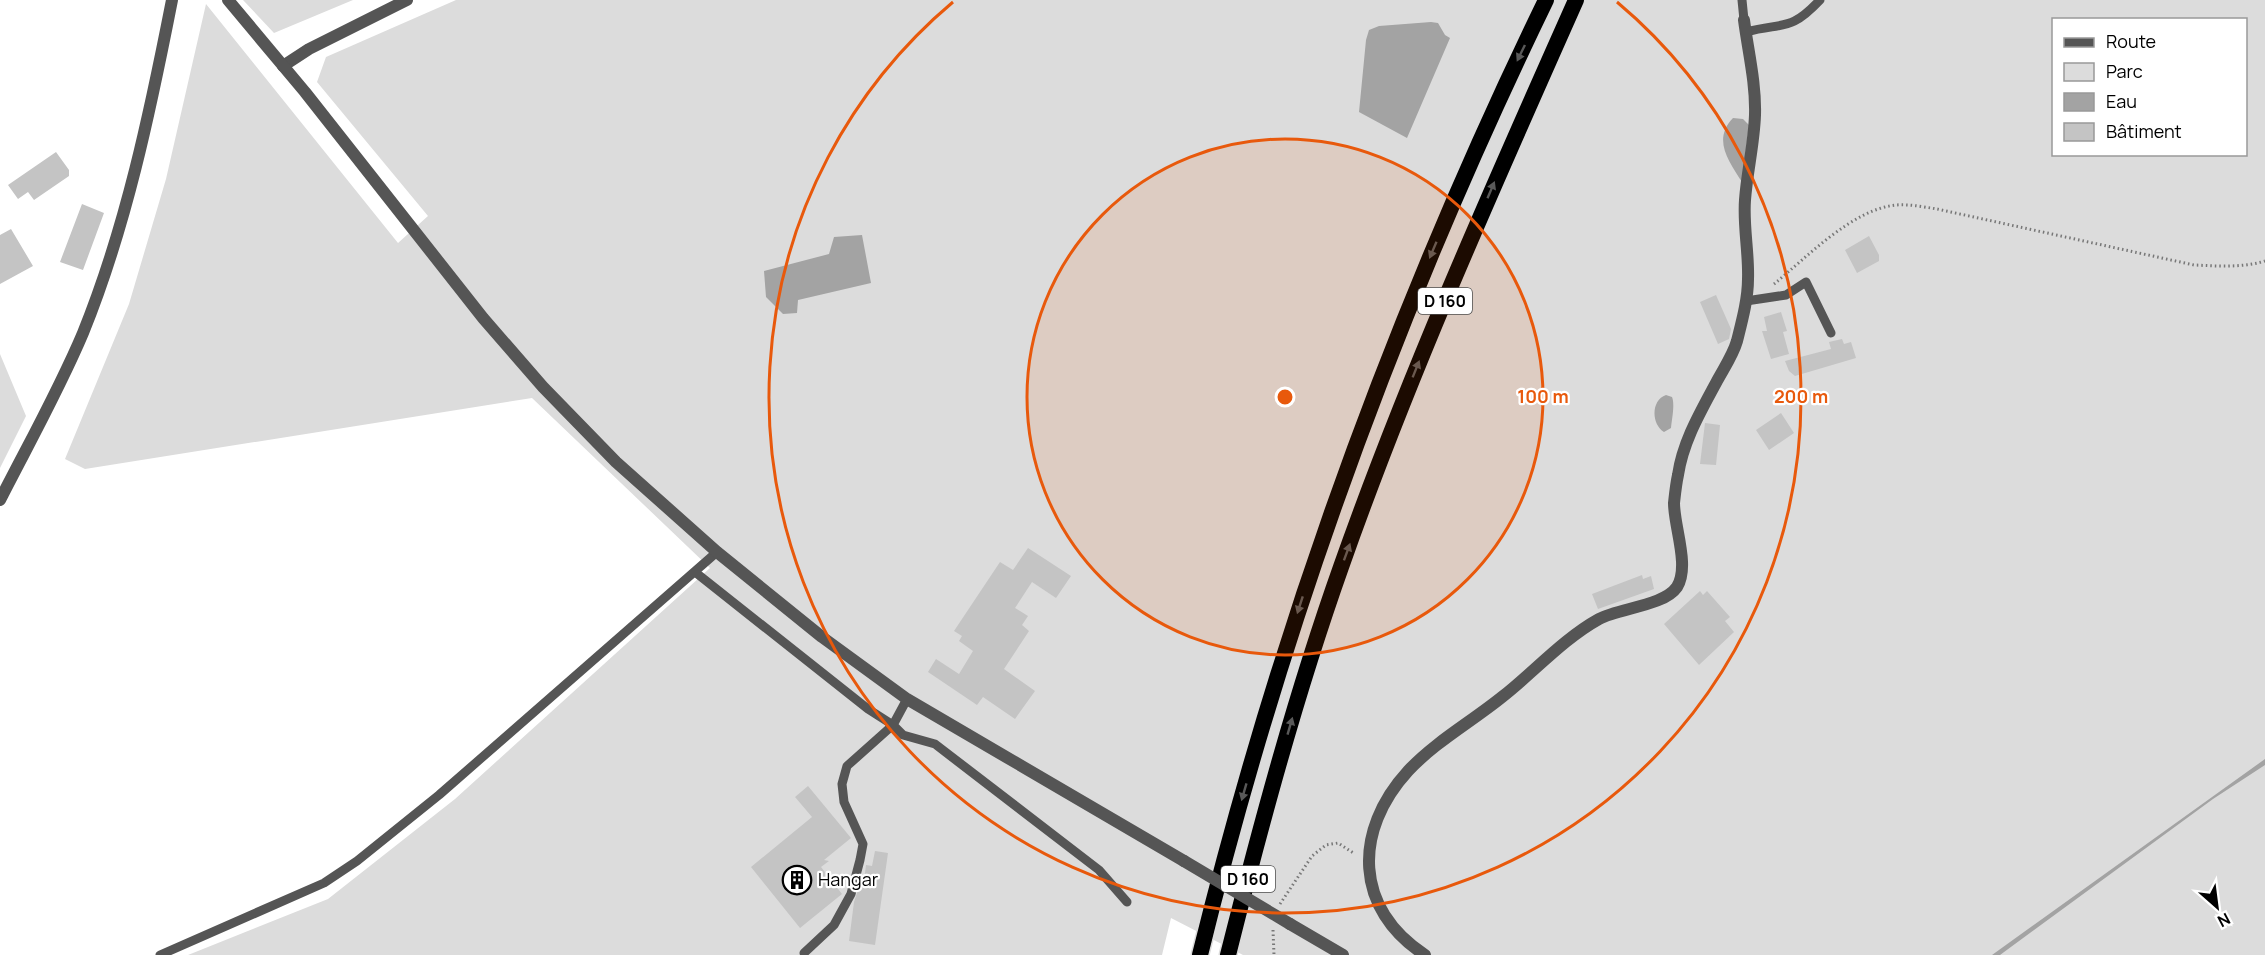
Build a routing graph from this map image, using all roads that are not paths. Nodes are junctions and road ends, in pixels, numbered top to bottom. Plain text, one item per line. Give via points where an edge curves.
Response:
1 (172, 0) edge
2 (228, 0) edge
3 (407, 0) edge
4 (1546, 0) edge
5 (1576, 0) edge
6 (1742, 0) edge
7 (1820, 0) edge
8 (1745, 26) junction
9 (283, 66) junction
10 (1746, 301) junction
11 (1831, 333) dead end
12 (0, 500) edge
13 (717, 552) junction
14 (695, 572) junction
15 (907, 699) junction
16 (893, 725) junction
17 (1127, 902) dead end
18 (804, 953) dead end
19 (160, 955) edge
20 (1200, 955) edge
21 (1228, 955) edge
22 (1343, 955) edge
23 (1425, 955) edge

1 - 12 street via 128,195 105,269 82,334
2 - 9 street
3 - 9 street
4 -> 20 highway, D 160 via 1450,208 1353,450 1282,659
21 -> 5 highway, D 160 via 1295,710 1352,536 1484,207
6 - 8 lane
7 - 8 lane via 1801,19 1784,26
8 - 10 street via 1755,114 1745,201
9 - 13 street via 483,318 543,387 616,462
10 - 11 lane via 1786,295 1806,282
10 - 23 street via 1734,349 1700,412 1682,456 1674,505 1682,562 1679,584 1663,598 1614,612 1586,627 1426,754 1408,771 1384,806 1369,849 1371,883 1383,916 1409,945
13 - 14 lane
13 - 15 street
14 - 16 lane
14 - 19 lane via 439,795 357,861 324,883
15 - 16 lane
15 - 22 street, bridge
16 - 17 lane via 903,735 935,744 1099,870
16 - 18 lane via 847,766 842,784 844,802 863,844 860,860 851,894 834,926

